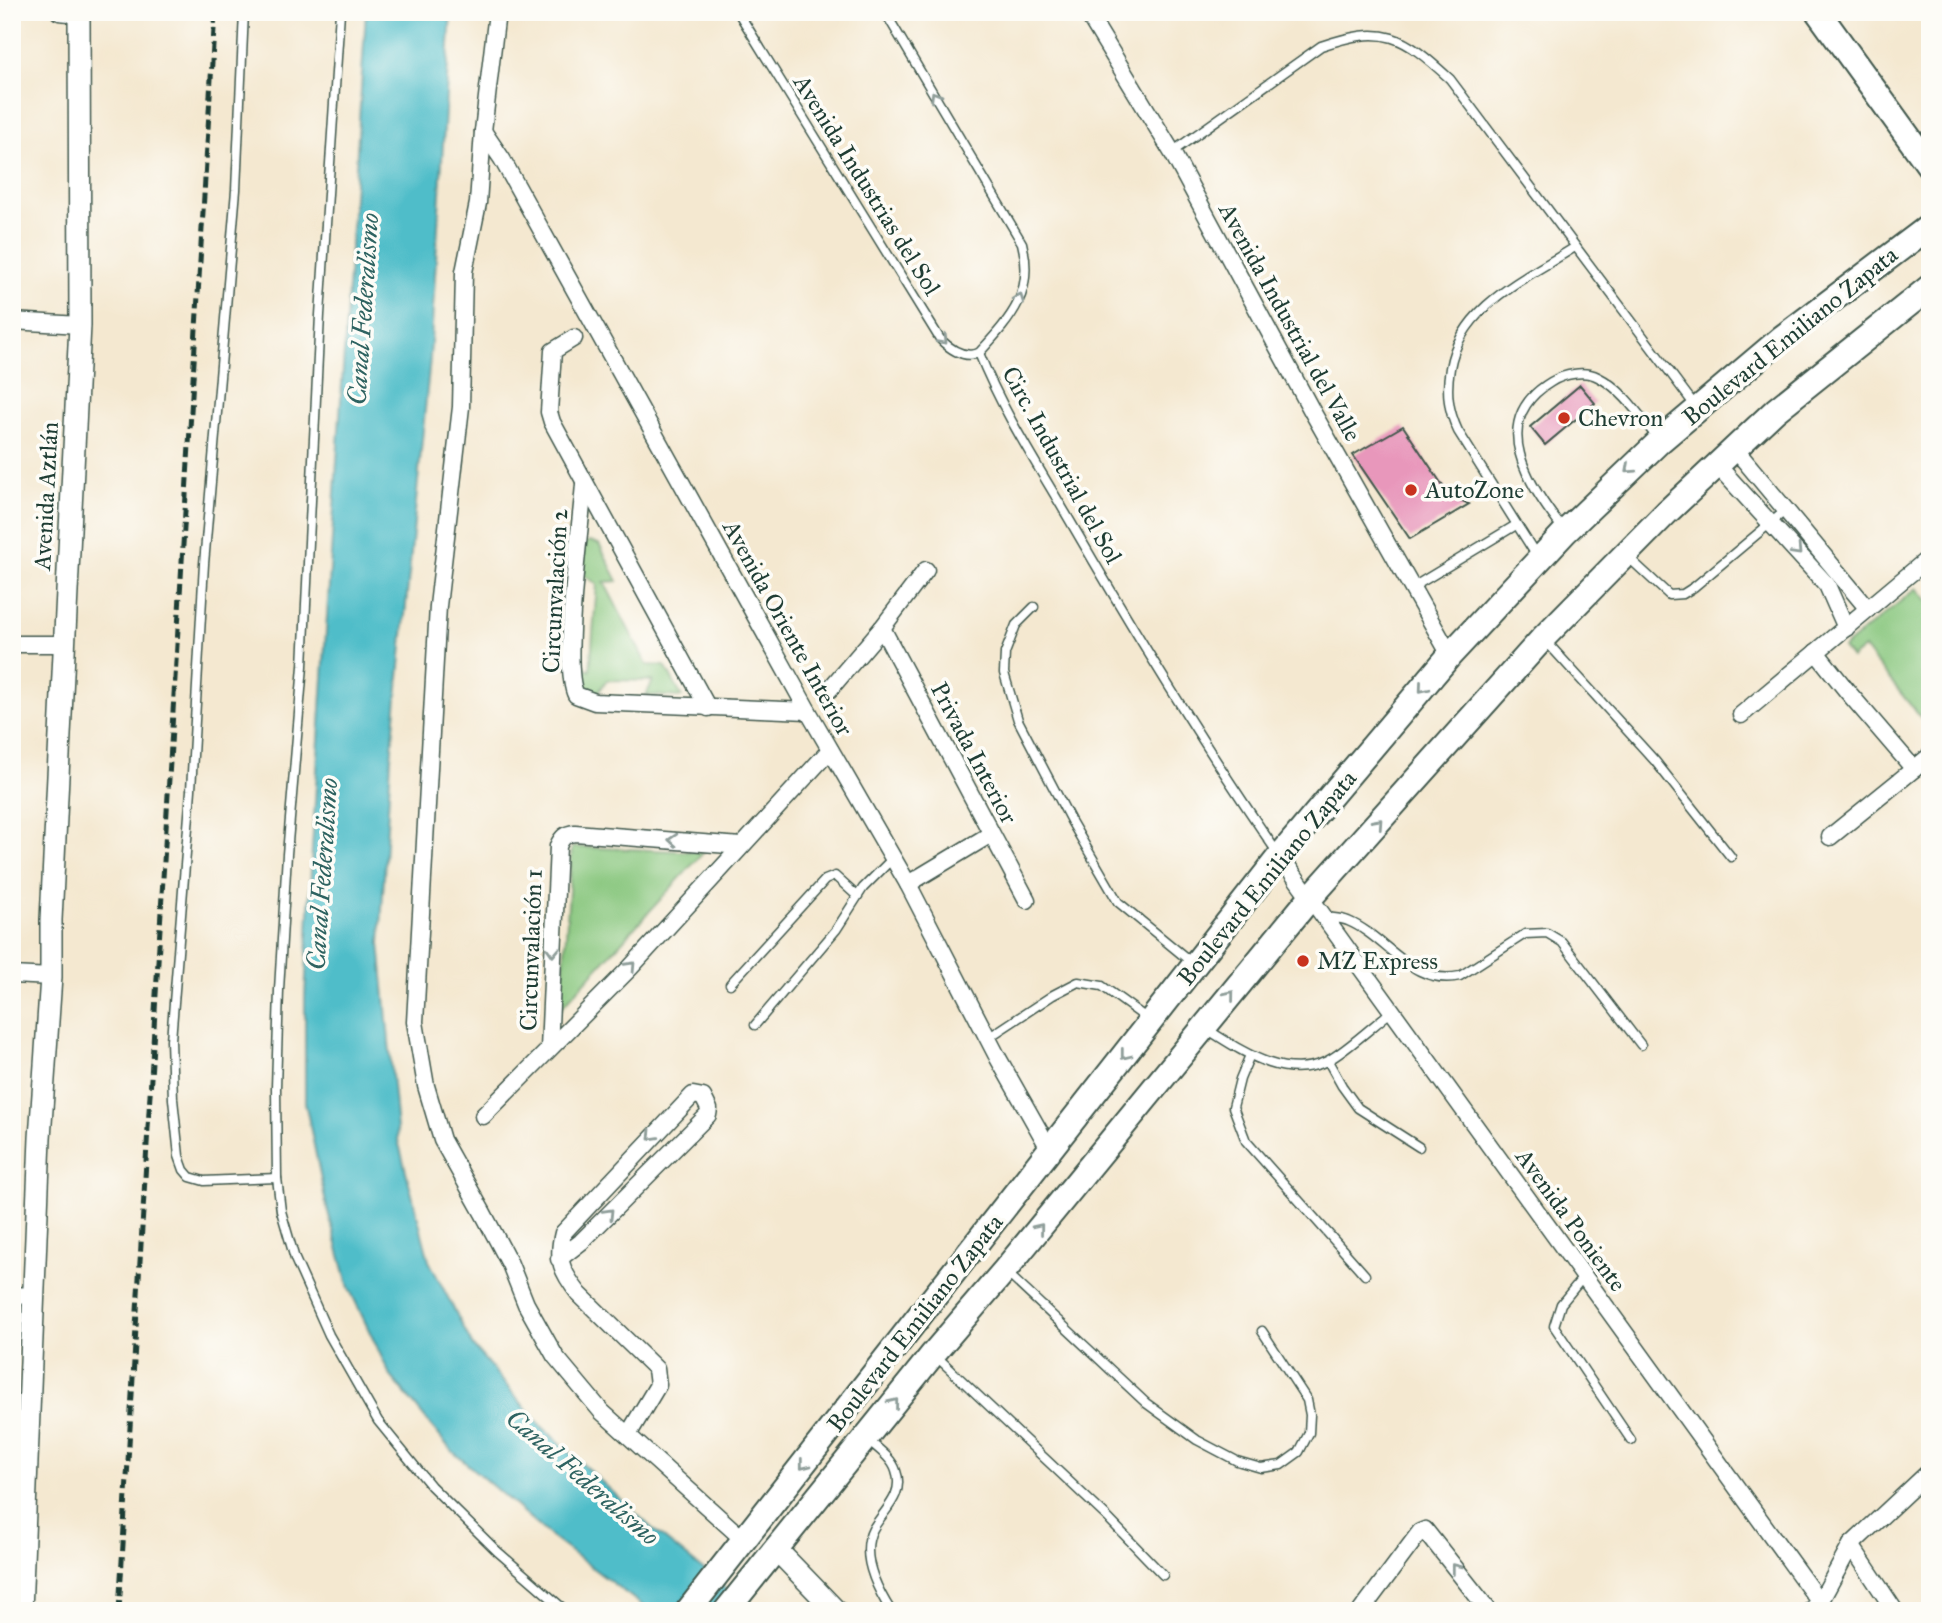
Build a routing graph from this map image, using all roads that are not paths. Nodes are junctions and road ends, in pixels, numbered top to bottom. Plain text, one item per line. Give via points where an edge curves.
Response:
1 (244, 12) edge
2 (340, 12) edge
3 (497, 12) edge
4 (738, 12) edge
5 (886, 12) edge
6 (1087, 12) edge
7 (1818, 12) edge
8 (72, 13) edge
9 (483, 131) junction
10 (1172, 152) junction
11 (1930, 167) edge
12 (1930, 226) edge
13 (1575, 247) junction
14 (1930, 287) edge
15 (12, 321) edge
16 (80, 325) junction
17 (573, 338) dead end
18 (979, 353) junction
19 (1698, 410) junction
20 (1660, 441) junction
21 (1726, 457) junction
22 (584, 485) junction
23 (1786, 510) junction
24 (1770, 523) junction
25 (1516, 526) junction
26 (1565, 532) junction
27 (1625, 553) junction
28 (1930, 557) edge
29 (1538, 559) junction
30 (926, 570) dead end
31 (1412, 587) junction
32 (1034, 607) dead end
33 (1868, 609) junction
34 (882, 628) junction
35 (1846, 628) junction
36 (1543, 638) junction
37 (12, 643) edge
38 (64, 644) junction
39 (1816, 652) junction
40 (1450, 655) junction
41 (830, 690) dead end
42 (708, 708) junction
43 (808, 711) junction
44 (1741, 715) dead end
45 (830, 750) junction
46 (1930, 756) edge
47 (1914, 769) junction
48 (991, 834) junction
49 (1830, 837) dead end
50 (741, 846) junction
51 (1280, 856) junction
52 (893, 858) junction
53 (1731, 858) dead end
54 (908, 884) junction
55 (857, 895) junction
56 (1027, 900) dead end
57 (1317, 907) junction
58 (1196, 966) junction
59 (12, 975) edge
60 (51, 977) junction
61 (730, 984) dead end
62 (1392, 1011) junction
63 (1152, 1022) junction
64 (755, 1025) dead end
65 (1204, 1027) junction
66 (988, 1038) junction
67 (1641, 1045) dead end
68 (549, 1049) junction
69 (1250, 1055) junction
70 (1328, 1061) junction
71 (483, 1116) dead end
72 (1419, 1147) dead end
73 (1050, 1150) junction
74 (625, 1165) junction
75 (277, 1178) junction
76 (642, 1179) junction
77 (559, 1259) junction
78 (1005, 1270) junction
79 (1365, 1275) dead end
80 (1584, 1276) junction
81 (12, 1295) edge
82 (35, 1296) junction
83 (1262, 1331) dead end
84 (933, 1354) junction
85 (628, 1435) junction
86 (866, 1438) junction
87 (1632, 1440) dead end
88 (1930, 1471) edge
89 (744, 1540) junction
90 (1851, 1545) junction
91 (775, 1548) junction
92 (1163, 1575) dead end
93 (1818, 1608) edge
94 (21, 1611) edge
95 (566, 1611) edge
96 (688, 1611) edge
97 (726, 1611) edge
98 (836, 1611) edge
99 (891, 1611) edge
100 (1361, 1611) edge
101 (1489, 1611) edge
102 (1895, 1611) edge

1 - 75 lane via 236,190 171,1040 173,1099 184,1170 204,1181
2 - 75 lane via 303,666 280,976
3 - 9 street
4 -> 18 lane, Avenida Industrias del Sol via 940,339 963,355
18 -> 5 lane, Circ. Industrial del Sol via 1010,319 1018,303 1026,271 1022,243
6 - 10 street, Avenida Industrial del Valle
7 - 11 main road
8 - 16 main road, Avenida Aztlán
9 - 43 street, Avenida Oriente Interior
9 - 85 street via 478,203 464,272 461,407 438,606 415,1022 426,1086 442,1140 526,1304 555,1356 601,1411
10 - 13 lane via 1321,46 1349,36 1376,34 1398,39 1450,79
10 - 31 street, Avenida Industrial del Valle
12 - 19 main road, Boulevard Emiliano Zapata via 1813,314
13 - 19 lane
13 - 25 lane via 1476,315 1464,329 1451,361 1450,415
14 - 21 main road, Boulevard Emiliano Zapata
15 - 16 street
16 - 38 main road, Avenida Aztlán
17 - 22 street via 552,351 549,412
18 - 51 lane, Circ. Industrial del Sol via 1001,402 1115,599 1223,774
19 - 20 main road, Boulevard Emiliano Zapata
20 -> 26 main road, Boulevard Emiliano Zapata
20 - 26 lane via 1614,386 1596,376 1582,373 1554,380 1530,400 1520,416 1518,447 1528,479
21 - 23 street
21 - 24 street
21 - 27 main road, Boulevard Emiliano Zapata
22 - 42 street, Circunvalación 2
22 - 42 street, Circunvalación 2 via 569,655 576,695 595,702
23 - 24 lane
23 - 33 street
24 - 27 lane via 1695,587 1676,596 1659,588
24 -> 35 street via 1827,584
25 - 29 lane
25 - 31 lane
26 - 29 main road, Boulevard Emiliano Zapata
27 - 36 main road, Boulevard Emiliano Zapata
28 - 33 street
29 - 40 main road, Boulevard Emiliano Zapata
30 - 34 street
31 - 40 street, Avenida Industrial del Valle
32 - 58 lane via 1016,625 1005,653 1004,673 1017,720 1118,902
33 - 35 street
34 - 41 street
34 - 48 street, Privada Interior
35 - 39 street
36 - 53 lane via 1655,761
57 -> 36 main road, Boulevard Emiliano Zapata
37 - 38 street
38 - 60 main road, Avenida Aztlán
39 - 44 street
39 - 47 street
40 -> 51 main road, Boulevard Emiliano Zapata
42 - 43 street, Circunvalación 2
43 - 45 street, Avenida Oriente Interior
45 - 50 street, Circunvalación 1
45 - 52 street, Avenida Oriente Interior
46 - 47 street
47 - 49 street
48 - 54 street
48 - 56 street, Privada Interior
68 -> 50 street, Circunvalación 1
50 -> 68 street, Circunvalación 1 via 575,833 561,838
51 - 57 street, Avenida Poniente
51 - 58 main road, Boulevard Emiliano Zapata
52 - 54 street, Avenida Oriente Interior
52 - 55 lane
54 - 66 street, Avenida Oriente Interior
55 - 61 lane via 835,876 825,880
55 - 64 lane via 836,930
57 - 62 street, Avenida Poniente
65 -> 57 main road, Boulevard Emiliano Zapata
57 - 67 lane via 1375,937 1427,975 1447,979 1460,976 1525,934 1547,933 1562,942
58 - 63 main road, Boulevard Emiliano Zapata
59 - 60 street
60 - 82 main road, Avenida Aztlán
62 - 70 lane
62 - 80 street, Avenida Poniente
63 - 66 lane via 1102,986 1078,982
63 -> 73 main road, Boulevard Emiliano Zapata
65 - 69 lane
78 -> 65 main road, Boulevard Emiliano Zapata
66 - 73 street, Avenida Oriente Interior
68 - 71 street
69 - 70 lane via 1275,1066 1308,1067
69 - 79 lane via 1233,1107 1246,1141
70 - 72 lane via 1358,1108
73 -> 89 main road, Boulevard Emiliano Zapata
74 - 76 street
76 -> 74 street via 708,1115 703,1097 693,1095
74 - 77 street via 563,1233
75 - 95 lane via 295,1259 329,1335 378,1421 431,1486
77 -> 76 street
77 - 85 street via 579,1294 656,1369 658,1385
78 - 83 lane via 1146,1403 1198,1440 1261,1468 1281,1465 1299,1452 1309,1433 1310,1415 1307,1401
78 - 84 main road, Boulevard Emiliano Zapata
80 - 87 lane via 1561,1304 1554,1326
80 - 93 street, Avenida Poniente
81 - 82 street
82 - 94 main road, Avenida Aztlán
86 -> 84 main road, Boulevard Emiliano Zapata
84 - 92 lane
85 - 89 street
86 - 91 main road, Boulevard Emiliano Zapata
86 - 99 lane via 889,1460 898,1482 889,1509 872,1531 868,1558
88 - 90 street
89 - 96 main road, Boulevard Emiliano Zapata
90 - 93 street
90 - 102 street
91 - 97 main road, Boulevard Emiliano Zapata
91 - 98 main road
101 -> 100 street via 1425,1530

